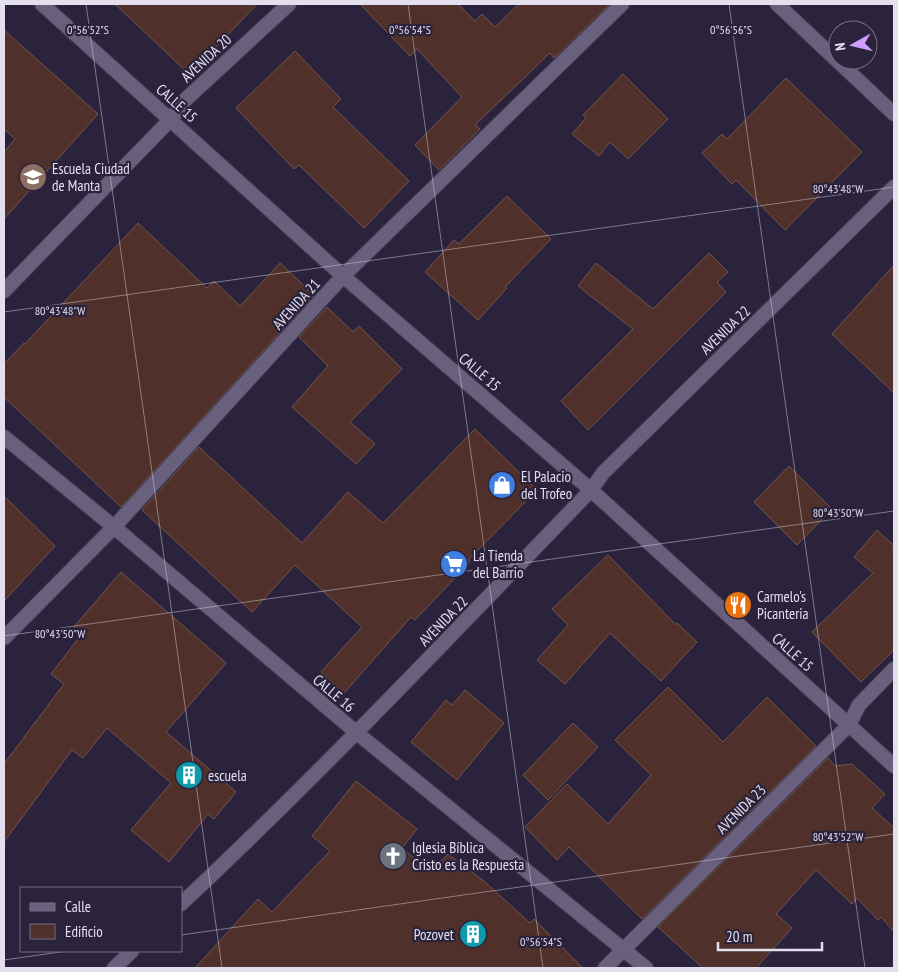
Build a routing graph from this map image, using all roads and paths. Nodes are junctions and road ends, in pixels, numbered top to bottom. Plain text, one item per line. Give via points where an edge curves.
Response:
1 (42, 4) edge
2 (288, 4) edge
3 (622, 4) edge
4 (777, 4) edge
5 (894, 114) edge
6 (171, 119) junction
7 (894, 187) edge
8 (343, 276) junction
9 (4, 290) edge
10 (4, 437) edge
11 (591, 490) junction
12 (114, 527) junction
13 (4, 638) edge
14 (894, 669) edge
15 (849, 726) junction
16 (357, 733) junction
17 (894, 766) edge
18 (182, 903) edge
19 (623, 950) junction
20 (131, 952) edge
21 (114, 968) edge
22 (605, 968) edge
23 (646, 968) edge

1 - 6 street, CALLE 15
2 - 6 street, AVENIDA 20 via 184,101
3 - 8 street, AVENIDA 21
4 - 5 street
6 - 8 street, CALLE 15
6 - 9 street, AVENIDA 20
7 - 11 street, AVENIDA 22 via 603,473
8 - 11 street, CALLE 15
8 - 12 street, AVENIDA 21
10 - 12 street, CALLE 16
11 - 15 street, CALLE 15
11 - 16 street, AVENIDA 22
12 - 13 street, AVENIDA 21
12 - 16 street, CALLE 16
14 - 15 street, AVENIDA 23 via 859,705
15 - 17 street, CALLE 15
15 - 19 street, AVENIDA 23
16 - 18 street, AVENIDA 22
16 - 19 street, CALLE 16
19 - 22 street, AVENIDA 23
19 - 23 street, CALLE 16
20 - 21 street

